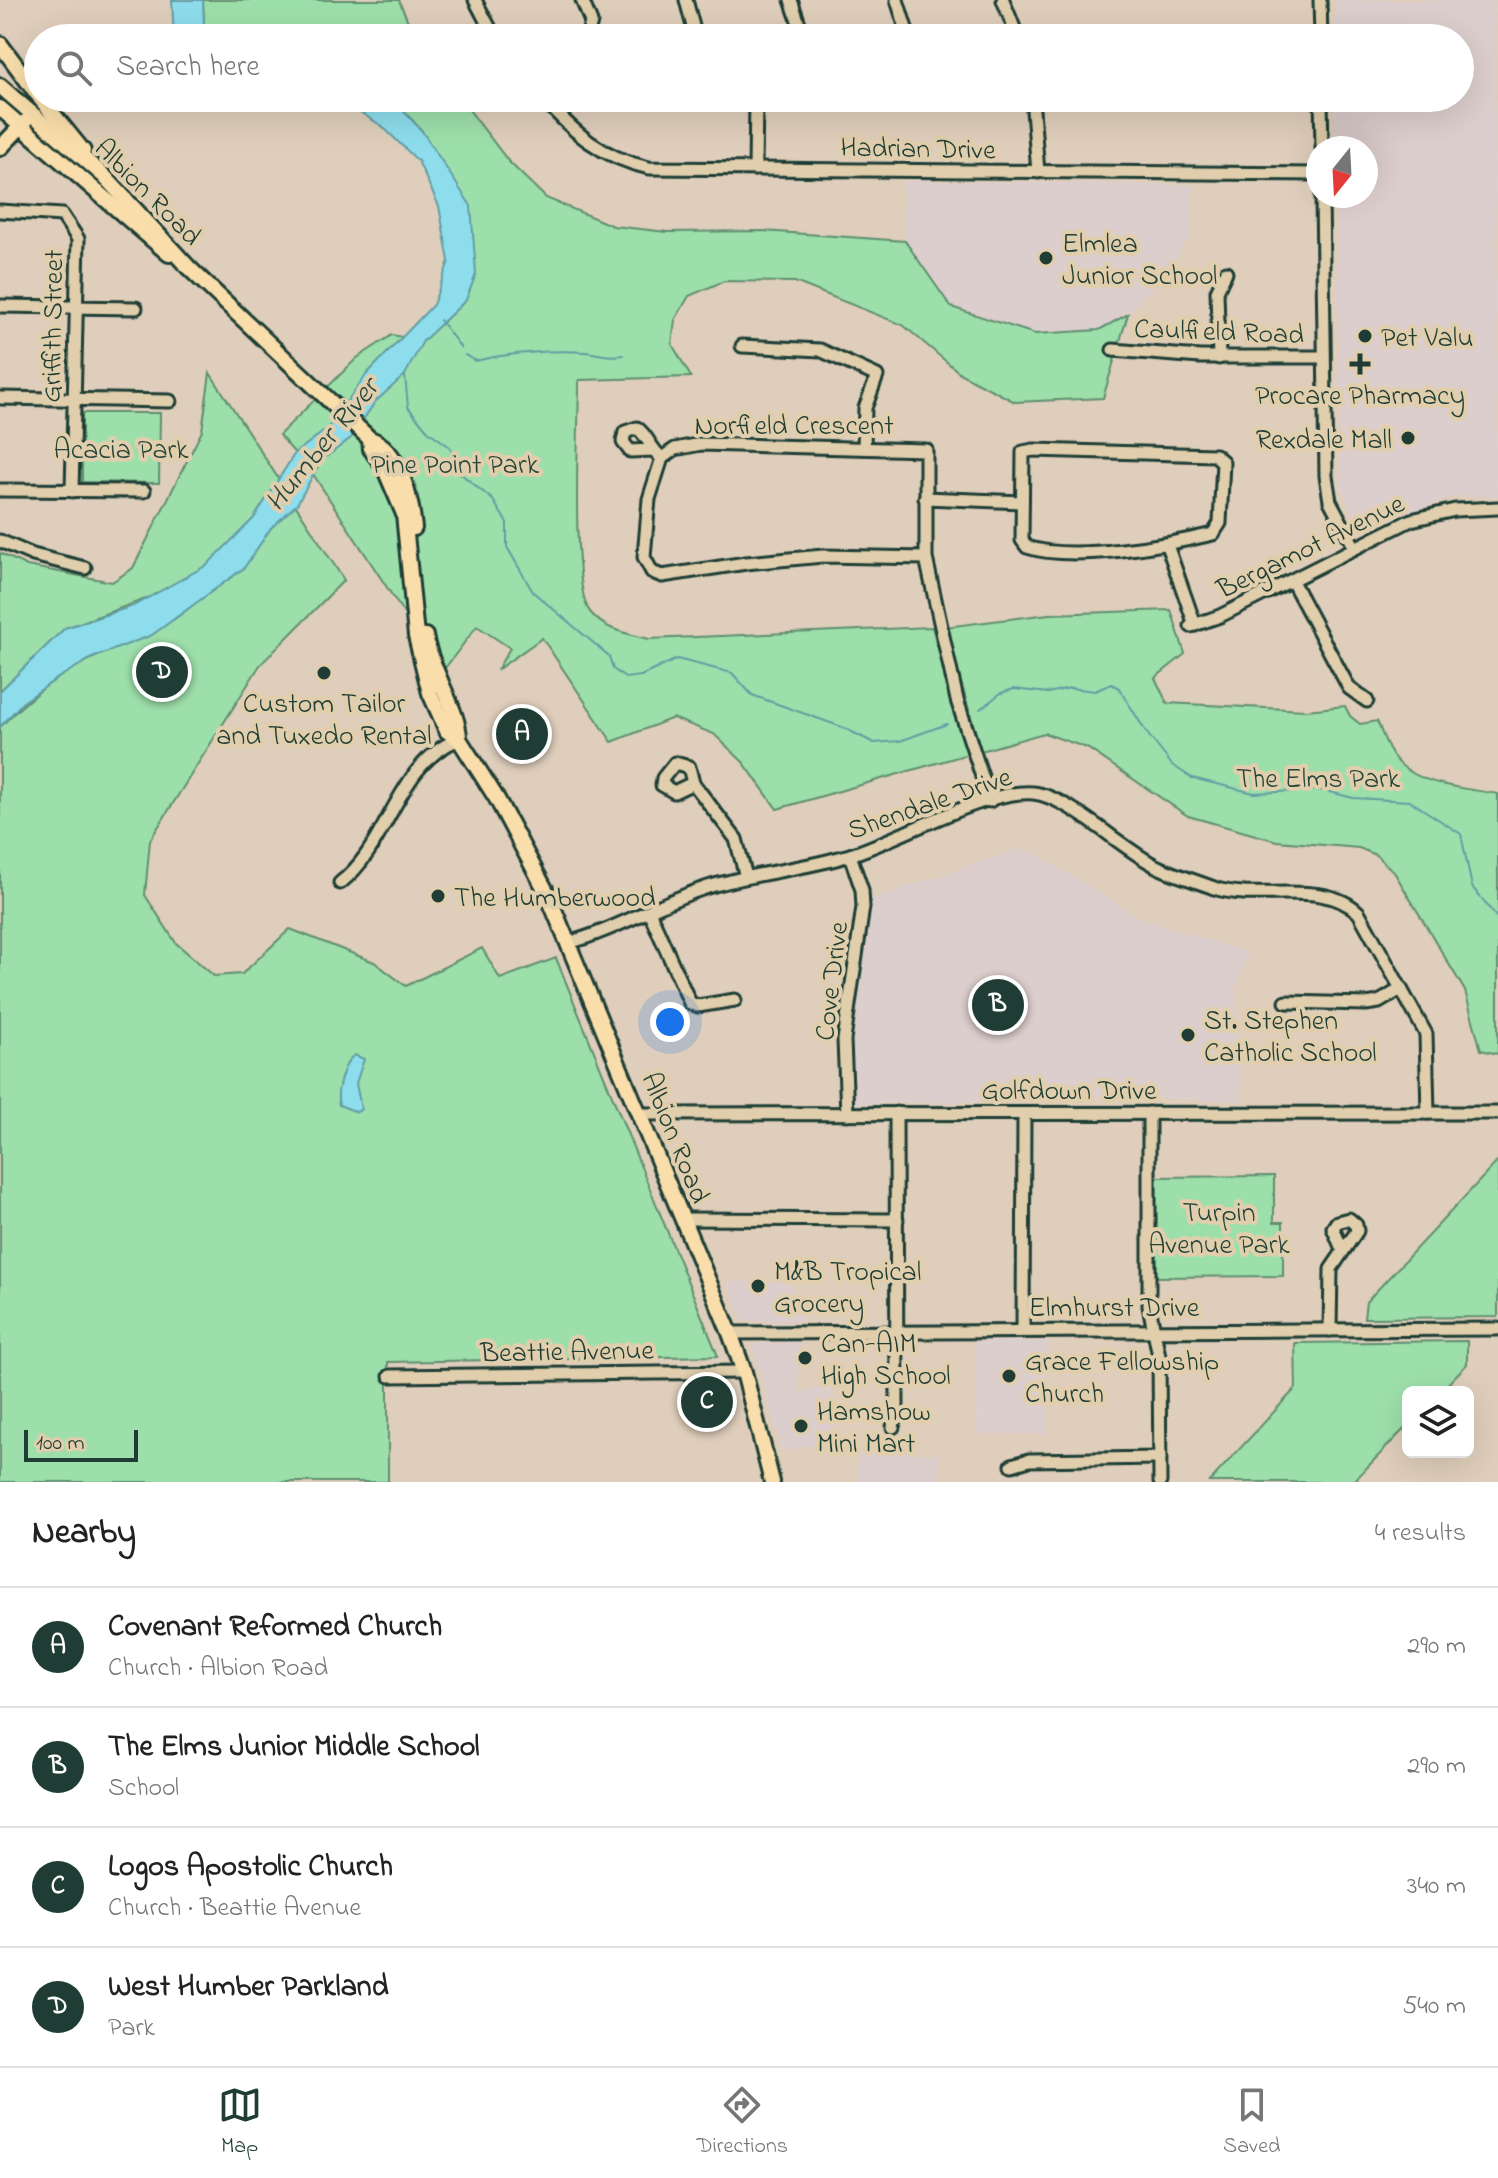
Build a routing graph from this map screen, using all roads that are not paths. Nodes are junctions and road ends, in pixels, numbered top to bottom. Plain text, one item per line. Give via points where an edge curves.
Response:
1 (475, 0) edge
2 (582, 0) edge
3 (686, 0) edge
4 (791, 0) edge
5 (897, 0) edge
6 (1003, 0) edge
7 (1320, 0) edge
8 (488, 24) edge
9 (590, 24) edge
10 (692, 24) edge
11 (799, 24) edge
12 (905, 24) edge
13 (1011, 24) edge
14 (1321, 24) edge
15 (0, 44) edge
16 (24, 77) edge
17 (0, 86) edge
18 (0, 108) edge
19 (51, 112) edge
20 (558, 112) edge
21 (756, 112) edge
22 (1033, 112) edge
23 (1321, 112) edge
24 (25, 121) junction
25 (1322, 136) edge
26 (0, 148) edge
27 (755, 169) junction
28 (1038, 172) junction
29 (1306, 174) edge
30 (104, 176) junction
31 (1322, 208) edge
32 (0, 211) edge
33 (189, 268) junction
34 (1226, 272) dead end
35 (0, 306) edge
36 (75, 306) junction
37 (136, 308) dead end
38 (742, 346) dead end
39 (1113, 350) dead end
40 (1323, 357) junction
41 (1219, 358) junction
42 (0, 398) edge
43 (73, 399) junction
44 (170, 401) dead end
45 (864, 448) junction
46 (652, 450) dead end
47 (662, 458) junction
48 (0, 490) edge
49 (72, 491) junction
50 (144, 491) dead end
51 (925, 498) junction
52 (1022, 502) junction
53 (1498, 508) edge
54 (0, 541) edge
55 (1167, 545) junction
56 (1355, 548) junction
57 (926, 558) junction
58 (85, 568) dead end
59 (1292, 581) junction
60 (1367, 701) dead end
61 (459, 739) junction
62 (693, 783) dead end
63 (990, 801) junction
64 (850, 855) junction
65 (746, 877) junction
66 (340, 883) dead end
67 (649, 911) junction
68 (568, 943) junction
69 (1401, 989) junction
70 (735, 1000) dead end
71 (1286, 1002) dead end
72 (896, 1113) junction
73 (1149, 1113) junction
74 (1428, 1113) junction
75 (1498, 1113) edge
76 (639, 1114) junction
77 (847, 1114) junction
78 (1024, 1114) junction
79 (683, 1219) junction
80 (897, 1220) junction
81 (1342, 1249) dead end
82 (1498, 1329) edge
83 (1023, 1330) junction
84 (1330, 1330) junction
85 (1154, 1331) junction
86 (896, 1332) junction
87 (730, 1333) junction
88 (744, 1372) junction
89 (390, 1376) dead end
90 (893, 1427) dead end
91 (1160, 1458) junction
92 (1012, 1465) dead end
93 (772, 1482) edge
94 (1160, 1482) edge

1 - 8 street
2 - 9 street
3 - 10 street
4 - 11 street
5 - 12 street
6 - 13 street
7 - 14 street
15 - 16 main road
17 - 24 main road, Albion Road
18 - 24 main road, Albion Road
19 - 30 main road
20 - 27 street, Hadrian Drive via 593,146 619,161 649,168
21 - 27 street
22 - 28 street
23 - 25 street
24 - 26 main road
24 - 30 main road, Albion Road
24 - 33 main road, Albion Road via 151,240
27 - 28 street, Hadrian Drive
28 - 29 street, Hadrian Drive
30 - 33 main road, Albion Road
31 - 40 street
32 - 36 street, Griffith Street via 62,215 78,239
33 - 61 main road, Albion Road via 370,439 404,514 416,636 430,693 447,731
34 - 41 street via 1217,291
35 - 36 street
36 - 37 street
36 - 43 street, Griffith Street
38 - 45 street via 820,350 877,376 865,408
39 - 41 street, Caulfield Road
40 - 41 street, Caulfield Road
40 - 56 street via 1330,501
42 - 43 street
43 - 44 street
43 - 49 street, Griffith Street
45 - 47 street, Norfield Crescent via 701,444 675,449
45 - 51 street, Norfield Crescent via 926,450
46 - 47 street
47 - 57 street, Norfield Crescent via 649,499 644,557 652,572 662,576 823,556
48 - 49 street
49 - 50 street
51 - 52 street
51 - 57 street, Norfield Crescent
52 - 55 street via 1022,540 1037,550
52 - 55 street via 1023,452 1215,455 1223,462 1220,523 1213,534
53 - 56 street, Bergamot Avenue via 1411,520
54 - 58 street
55 - 59 street, Bergamot Avenue via 1193,625
56 - 59 street, Bergamot Avenue
57 - 63 street, Norfield Crescent via 957,700
59 - 60 street via 1349,688
61 - 66 street via 444,745 416,772 357,870
61 - 68 main road, Albion Road via 535,869
62 - 65 street via 729,826
63 - 64 street, Shendale Drive
63 - 69 street, Shendale Drive via 1036,793 1159,867 1217,889 1243,895 1332,896 1348,902
64 - 65 street, Shendale Drive
64 - 77 street, Cove Drive via 863,907 844,1040
65 - 67 street, Shendale Drive
67 - 68 street, Shendale Drive
67 - 70 street via 690,1003
68 - 76 main road, Albion Road
69 - 71 street via 1366,1004
69 - 74 street, Shendale Drive via 1426,1034
72 - 77 street, Golfdown Drive
72 - 78 street, Golfdown Drive
72 - 80 street
73 - 74 street, Golfdown Drive
73 - 78 street, Golfdown Drive
73 - 85 street via 1149,1306
74 - 75 street, Golfdown Drive
76 - 77 street, Golfdown Drive
76 - 79 main road, Albion Road
78 - 83 street
79 - 80 street
79 - 87 main road, Albion Road
80 - 86 street
81 - 84 street via 1330,1274
82 - 84 street, Elmhurst Drive
83 - 85 street, Elmhurst Drive
83 - 86 street, Elmhurst Drive
84 - 85 street, Elmhurst Drive
85 - 91 street
86 - 87 street, Elmhurst Drive
86 - 90 street
87 - 88 main road, Albion Road
88 - 89 street, Beattie Avenue
88 - 93 main road, Albion Road
91 - 92 street via 1029,1460
91 - 94 street

